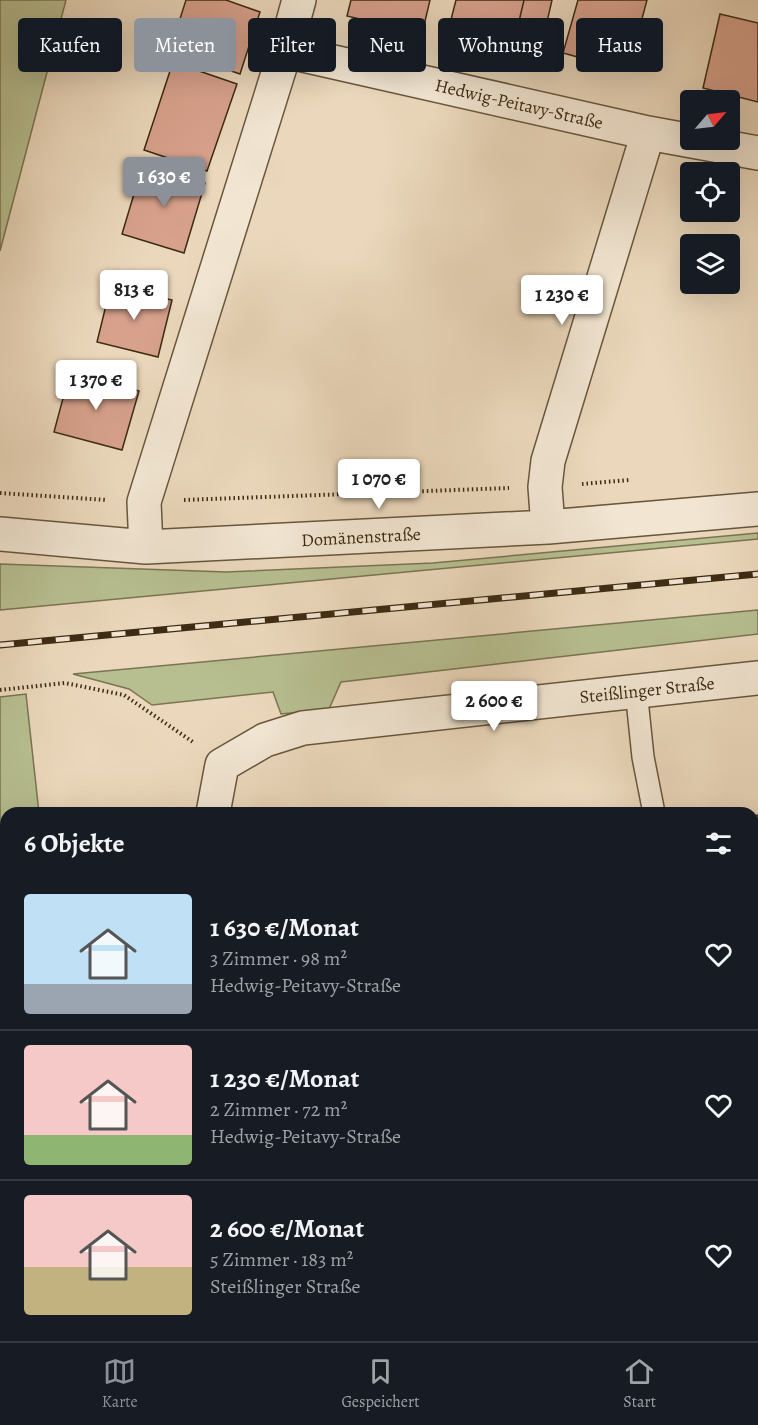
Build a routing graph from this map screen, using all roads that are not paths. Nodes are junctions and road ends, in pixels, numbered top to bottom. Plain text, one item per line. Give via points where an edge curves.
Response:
1 (299, 0) edge
2 (294, 18) edge
3 (336, 63) edge
4 (278, 72) edge
5 (648, 133) junction
6 (758, 153) edge
7 (758, 509) edge
8 (548, 527) junction
9 (0, 534) edge
10 (146, 548) junction
11 (758, 678) edge
12 (636, 690) junction
13 (214, 807) edge
14 (653, 807) edge

1 - 2 street
3 - 5 street, Hedwig-Peitavy-Straße
4 - 10 street via 144,502
5 - 6 street, Hedwig-Peitavy-Straße
5 - 8 street via 548,461
7 - 8 street, Domänenstraße
8 - 10 street, Domänenstraße
9 - 10 street, Domänenstraße
11 - 12 street, Steißlinger Straße
12 - 13 street, Steißlinger Straße via 303,728 265,740 222,765
12 - 14 lane

